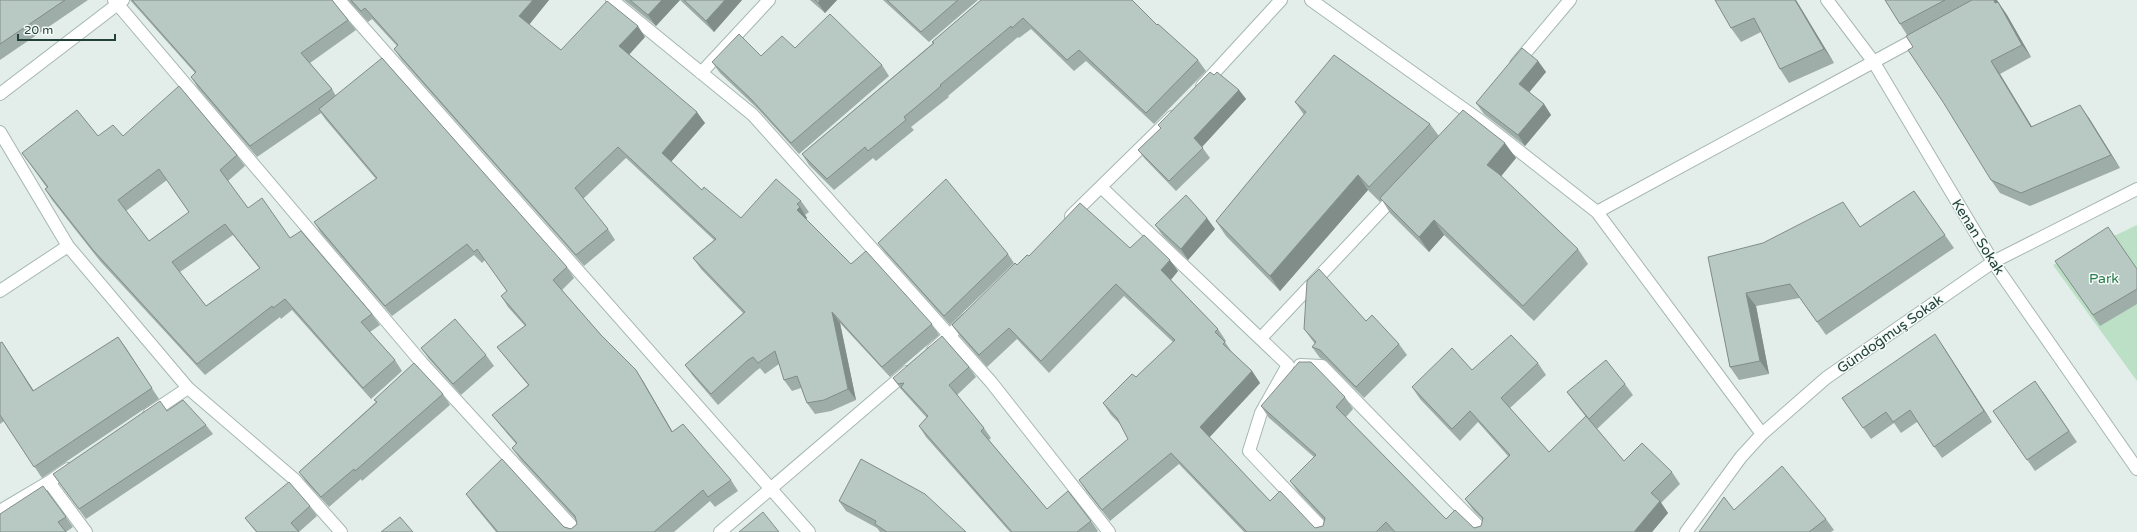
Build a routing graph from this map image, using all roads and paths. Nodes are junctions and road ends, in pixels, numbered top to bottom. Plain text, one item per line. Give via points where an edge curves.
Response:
1 (339, 0) edge
2 (612, 0) edge
3 (769, 0) edge
4 (1281, 0) edge
5 (1311, 0) edge
6 (1570, 0) edge
7 (1827, 0) edge
8 (118, 2) edge
9 (1934, 29) edge
10 (1873, 61) junction
11 (701, 73) junction
12 (1509, 73) edge
13 (0, 94) edge
14 (1194, 95) edge
15 (1483, 103) edge
16 (1183, 106) edge
17 (1473, 115) junction
18 (1462, 127) edge
19 (0, 132) edge
20 (809, 155) edge
21 (797, 165) junction
22 (1101, 187) junction
23 (2137, 189) edge
24 (1402, 190) edge
25 (1597, 212) junction
26 (1062, 226) edge
27 (68, 246) junction
28 (1992, 262) junction
29 (0, 291) edge
30 (978, 308) edge
31 (950, 336) junction
32 (1261, 338) junction
33 (926, 356) edge
34 (422, 363) junction
35 (1288, 365) junction
36 (914, 366) edge
37 (410, 374) edge
38 (188, 388) junction
39 (138, 422) edge
40 (1762, 434) junction
41 (81, 460) edge
42 (2137, 469) edge
43 (49, 482) junction
44 (770, 490) junction
45 (0, 511) edge
46 (86, 532) edge
47 (341, 532) edge
48 (577, 532) edge
49 (720, 532) edge
50 (809, 532) edge
51 (1109, 532) edge
52 (1326, 532) edge
53 (1484, 532) edge
54 (1686, 532) edge

1 - 44 street
2 - 11 street
3 - 11 street
4 - 14 street
5 - 17 street
6 - 12 street
7 - 10 street, Kenan Sokak
8 - 13 street
8 - 34 street
9 - 10 street
10 - 25 street
10 - 28 street, Kenan Sokak
11 - 21 street via 753,115
15 - 17 street
16 - 22 street
17 - 18 street
17 - 25 street
19 - 27 street
20 - 21 street
21 - 31 street
22 - 26 street
22 - 32 street
23 - 28 street, Gündoğmuş Sokak
24 - 32 street
25 - 40 street
27 - 29 street
27 - 38 street
28 - 40 street, Gündoğmuş Sokak via 1826,378
28 - 42 street, Kenan Sokak
30 - 31 street
31 - 33 street
31 - 51 street via 991,382
32 - 35 street
34 - 37 street
34 - 48 street
35 - 52 street via 1261,413 1249,451
35 - 53 street via 1322,366
36 - 44 street
38 - 39 street
38 - 47 street via 297,476
40 - 54 street, Gündoğmuş Sokak via 1741,457
41 - 43 street
43 - 45 street
43 - 46 street
44 - 49 street
44 - 50 street

